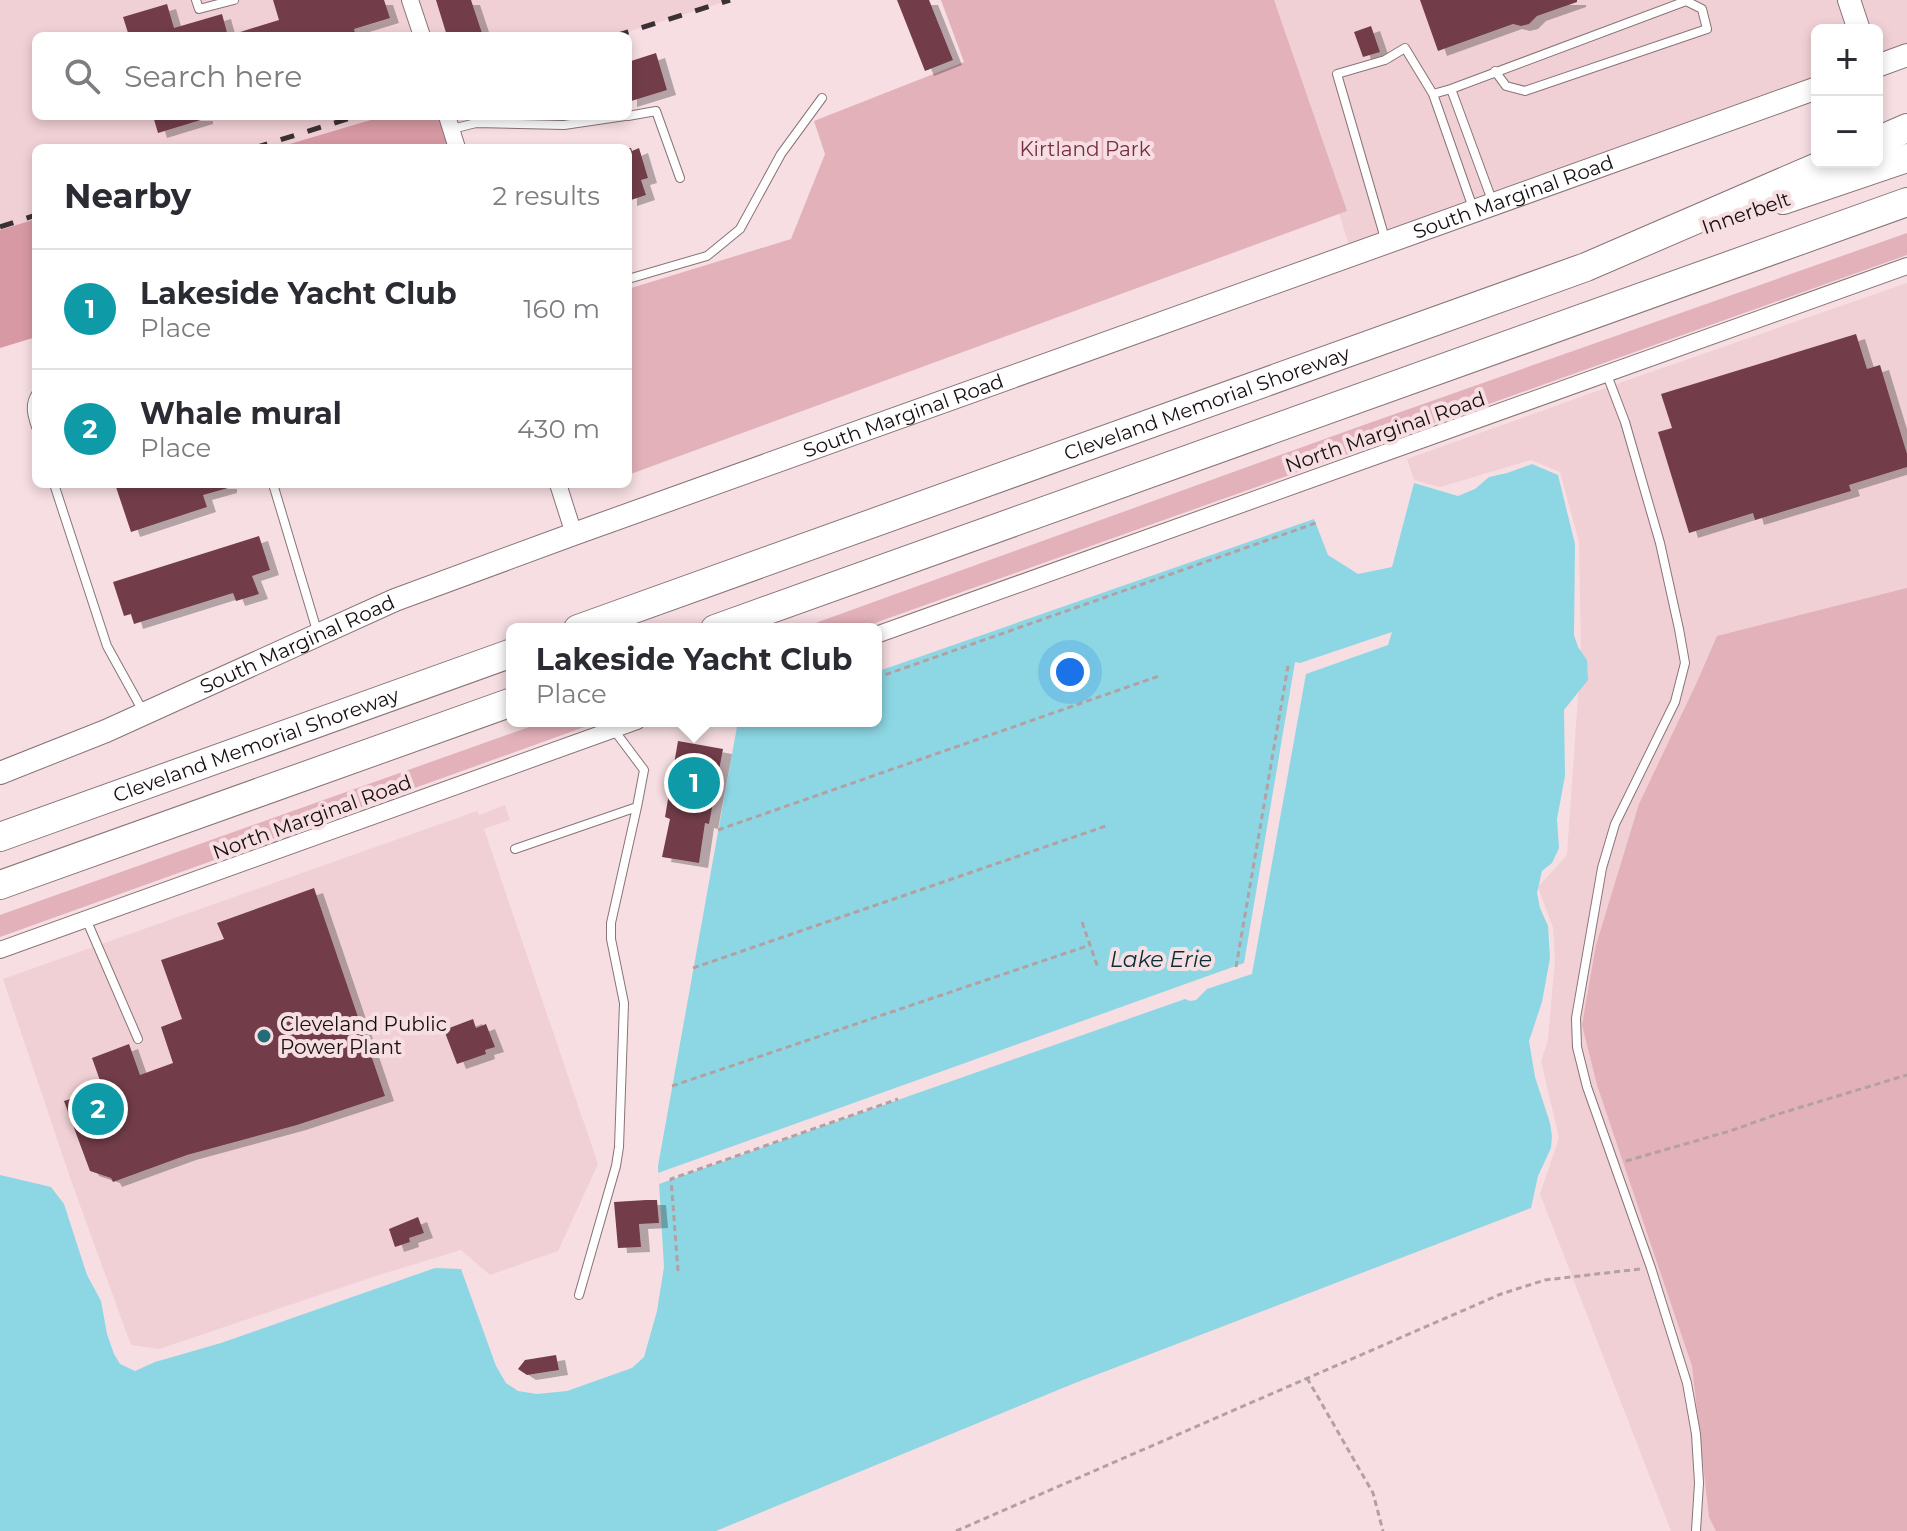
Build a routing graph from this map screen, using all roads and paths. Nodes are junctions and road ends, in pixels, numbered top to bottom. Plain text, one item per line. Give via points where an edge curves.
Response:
1 (196, 0) edge
2 (234, 0) edge
3 (410, 0) edge
4 (1688, 0) edge
5 (1849, 0) edge
6 (1663, 4) edge
7 (1857, 24) edge
8 (421, 32) edge
9 (1907, 55) edge
10 (1883, 64) edge
11 (1495, 71) junction
12 (1451, 89) junction
13 (1811, 90) edge
14 (1433, 94) junction
15 (822, 98) dead end
16 (632, 115) edge
17 (599, 120) edge
18 (449, 122) edge
19 (1907, 128) edge
20 (1883, 138) edge
21 (456, 144) edge
22 (1907, 158) edge
23 (1815, 168) edge
24 (680, 178) dead end
25 (1907, 202) edge
26 (1483, 208) junction
27 (1386, 242) junction
28 (1907, 266) edge
29 (1586, 267) junction
30 (632, 278) edge
31 (1607, 375) junction
32 (55, 488) edge
33 (274, 488) edge
34 (559, 488) edge
35 (1316, 523) dead end
36 (574, 534) junction
37 (595, 623) edge
38 (732, 623) edge
39 (882, 633) edge
40 (318, 635) junction
41 (506, 655) edge
42 (1288, 666) dead end
43 (882, 676) edge
44 (1159, 676) dead end
45 (506, 704) edge
46 (144, 713) junction
47 (621, 727) edge
48 (613, 730) junction
49 (0, 773) edge
50 (637, 807) junction
51 (1106, 826) dead end
52 (718, 830) dead end
53 (0, 837) edge
54 (515, 849) dead end
55 (0, 885) edge
56 (86, 919) junction
57 (1082, 922) dead end
58 (1090, 945) junction
59 (0, 950) edge
60 (1236, 967) dead end
61 (693, 968) dead end
62 (1098, 968) dead end
63 (138, 1039) dead end
64 (1907, 1075) edge
65 (672, 1086) dead end
66 (898, 1099) dead end
67 (1614, 1163) junction
68 (1651, 1268) junction
69 (678, 1271) dead end
70 (579, 1295) dead end
71 (1307, 1378) junction
72 (957, 1531) edge
73 (1383, 1531) edge
74 (1696, 1531) edge

1 - 2 lane via 199,9
3 - 8 street
4 - 6 lane
4 - 11 lane via 1702,9 1707,29 1525,91 1506,86
5 - 7 street
6 - 11 lane
9 - 10 street
11 - 12 lane
12 - 14 lane
12 - 26 lane
13 - 26 street, South Marginal Road
14 - 26 lane
14 - 27 lane via 1405,48 1385,60 1337,74
15 - 30 lane via 781,154 740,229 707,256
16 - 24 lane via 656,111
17 - 18 lane via 564,125
18 - 21 street
19 - 20 highway
22 - 29 highway, Innerbelt
23 - 29 highway, Cleveland Memorial Shoreway
25 - 38 highway
26 - 27 street, South Marginal Road
27 - 36 street, South Marginal Road
28 - 31 street, North Marginal Road
29 - 37 highway, Cleveland Memorial Shoreway
31 - 39 street, North Marginal Road
31 - 67 lane via 1660,543 1685,663 1675,702 1606,853 1576,1018 1587,1087
32 - 46 lane via 107,646
33 - 40 lane
34 - 36 street
35 - 43 path
36 - 40 street, South Marginal Road via 395,600
40 - 46 street, South Marginal Road
41 - 53 highway, Cleveland Memorial Shoreway
42 - 60 path
44 - 52 path
45 - 55 highway
46 - 49 street, South Marginal Road
47 - 48 street, North Marginal Road
48 - 50 lane via 644,770
48 - 56 street, North Marginal Road
50 - 54 lane
50 - 70 lane via 611,923 624,1003 619,1147
51 - 61 path
56 - 59 street, North Marginal Road
56 - 63 lane
57 - 58 path
58 - 62 path
58 - 65 path
64 - 67 path
66 - 69 path via 671,1179
67 - 68 lane
68 - 71 path via 1545,1280 1501,1294
68 - 74 lane via 1687,1383 1696,1434
71 - 72 path
71 - 73 path via 1373,1493

